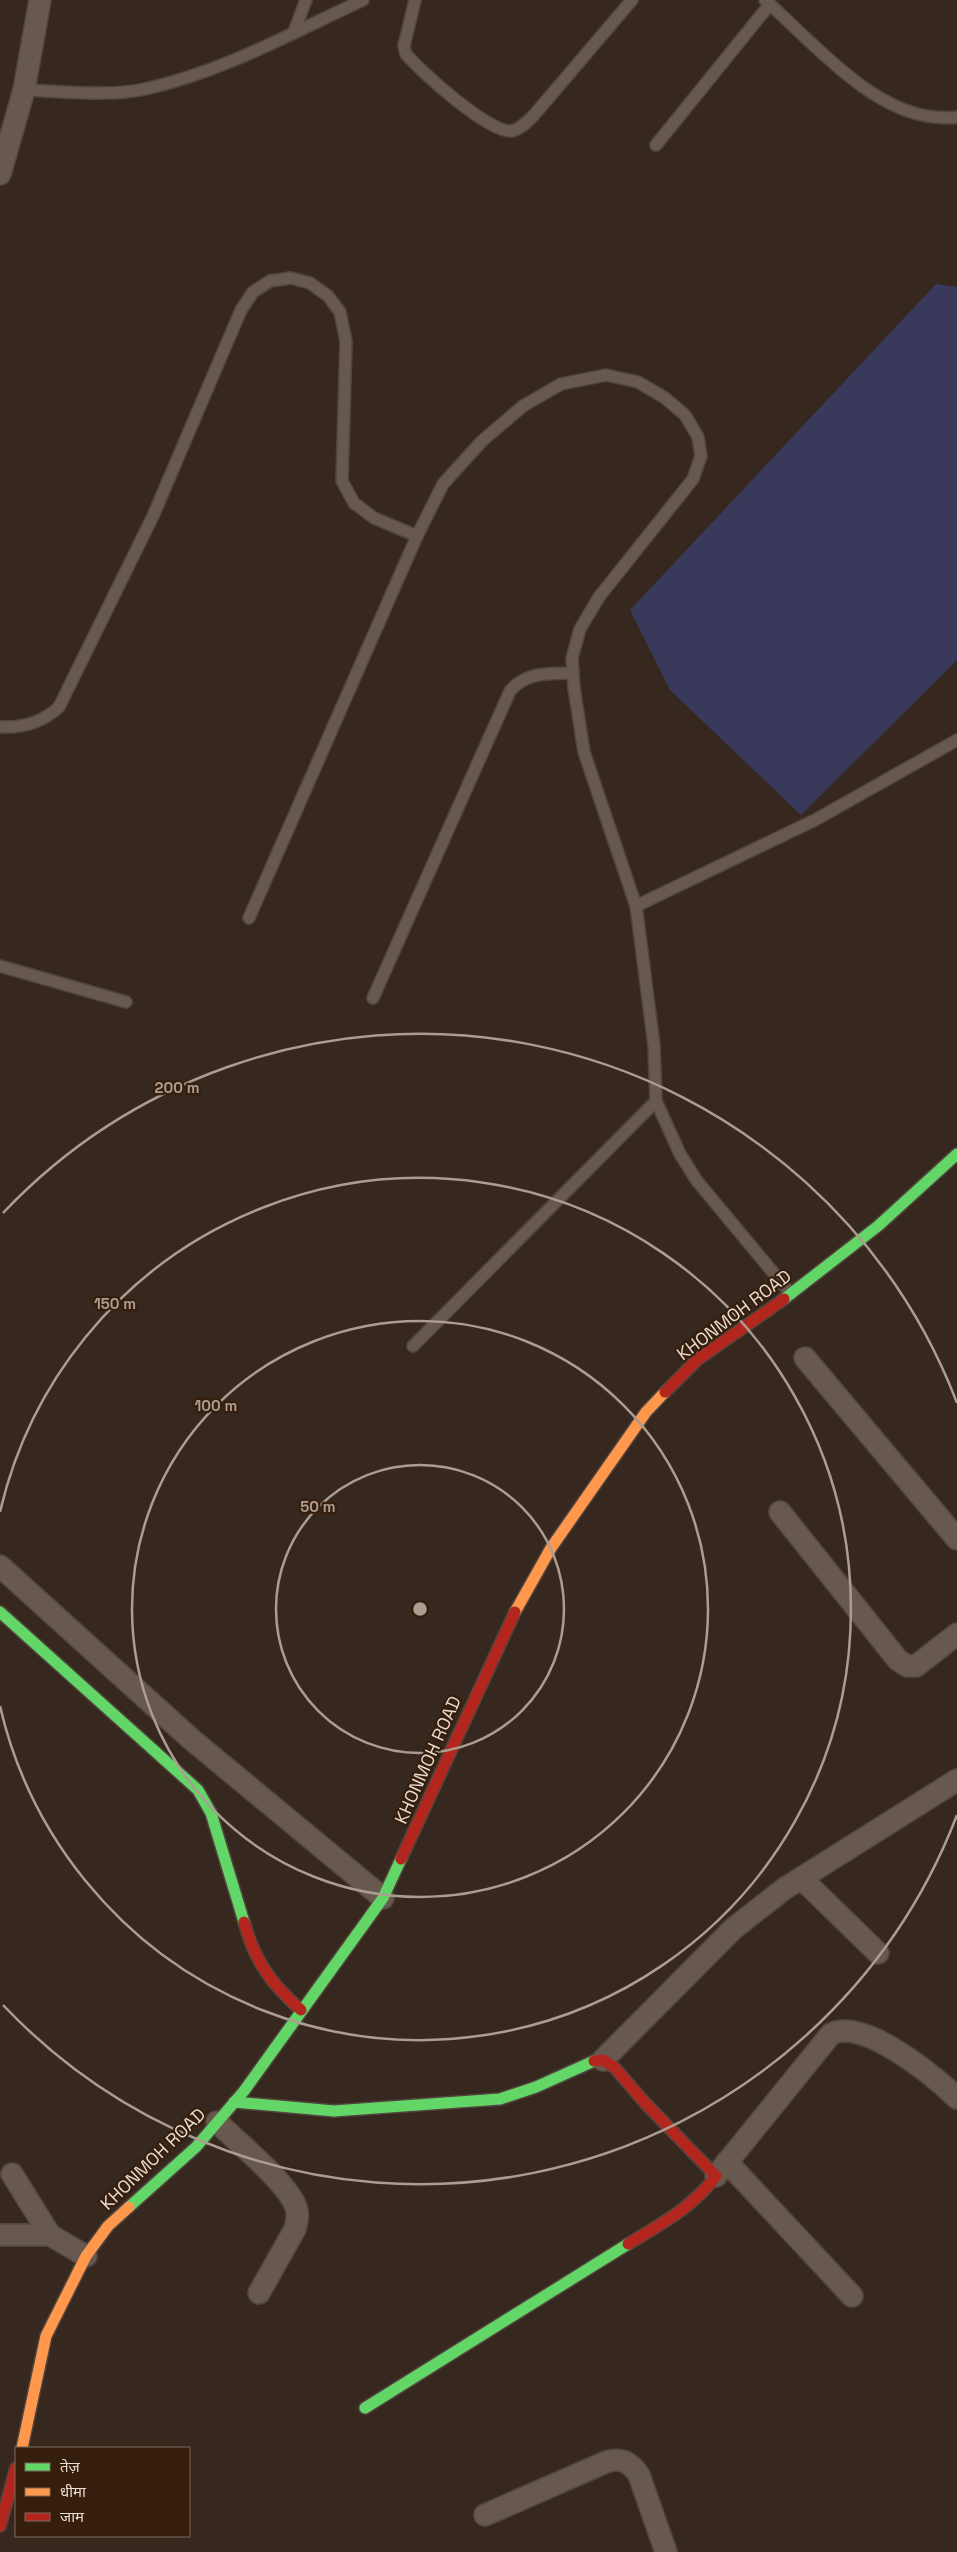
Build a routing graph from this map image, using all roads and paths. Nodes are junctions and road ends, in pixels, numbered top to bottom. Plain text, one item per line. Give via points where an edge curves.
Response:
1 (40, 0) edge
2 (306, 0) edge
3 (362, 0) edge
4 (415, 0) edge
5 (632, 0) edge
6 (768, 2) edge
7 (294, 32) junction
8 (24, 90) junction
9 (957, 117) edge
10 (656, 145) dead end
11 (0, 174) edge
12 (416, 536) junction
13 (573, 673) junction
14 (0, 727) edge
15 (957, 740) edge
16 (636, 906) junction
17 (249, 918) dead end
18 (0, 966) edge
19 (373, 998) dead end
20 (126, 1002) dead end
21 (656, 1101) junction
22 (957, 1154) edge
23 (791, 1294) junction
24 (413, 1346) dead end
25 (806, 1358) dead end
26 (780, 1512) dead end
27 (957, 1539) edge
28 (0, 1566) edge
29 (0, 1612) edge
30 (957, 1634) edge
31 (957, 1780) edge
32 (801, 1878) junction
33 (383, 1898) junction
34 (878, 1953) dead end
35 (301, 2010) junction
36 (603, 2060) junction
37 (957, 2098) edge
38 (234, 2102) junction
39 (217, 2122) junction
40 (721, 2169) junction
41 (12, 2174) dead end
42 (50, 2234) junction
43 (0, 2235) edge
44 (86, 2256) junction
45 (259, 2293) dead end
46 (852, 2296) dead end
47 (365, 2408) dead end
48 (22, 2447) edge
49 (15, 2472) edge
50 (485, 2514) dead end
51 (0, 2526) edge
52 (666, 2552) edge

1 - 8 street
2 - 7 lane
3 - 7 lane
4 - 5 lane via 404,46 406,54 473,113 501,130 511,131 534,116
6 - 9 lane via 854,81 877,97 923,116
6 - 10 lane
7 - 8 lane via 220,66 144,89 117,92
8 - 11 street
12 - 13 lane via 443,484 482,440 523,406 561,384 606,375 638,382 686,415 698,436 701,456 693,479 599,597 580,629 572,658
12 - 14 lane via 374,518 360,508 342,481 346,341 340,312 328,296 310,283 291,278 270,281 253,292 241,310 153,516 59,707 34,724
12 - 17 lane
13 - 16 lane via 584,752
13 - 19 lane via 534,674 519,681 510,691
15 - 16 lane via 815,820
16 - 21 lane via 654,1046
18 - 20 lane
21 - 23 lane via 680,1154 697,1181
21 - 24 lane
22 - 23 main road, KHONMOH ROAD via 878,1226
23 - 33 main road, KHONMOH ROAD via 697,1360 646,1412 551,1548 515,1611
25 - 27 street
26 - 30 street via 902,1663 916,1666
28 - 33 street via 191,1739
29 - 35 main road via 198,1790 214,1822 252,1950 276,1989
31 - 32 street
32 - 34 street
32 - 36 street via 733,1929
33 - 35 main road, KHONMOH ROAD
35 - 38 main road, KHONMOH ROAD
36 - 38 main road via 593,2061 500,2100 334,2111
36 - 40 main road
37 - 40 street via 922,2067 892,2049 856,2030 838,2030 831,2034
38 - 39 main road, KHONMOH ROAD
39 - 44 main road, KHONMOH ROAD via 196,2147 108,2226
39 - 45 street via 282,2186 297,2209 295,2229
40 - 46 street
40 - 47 main road via 703,2193 687,2206
41 - 42 street
42 - 43 street
42 - 44 street
44 - 48 main road, KHONMOH ROAD via 46,2336
49 - 51 main road
50 - 52 street via 606,2462 624,2460 639,2475

